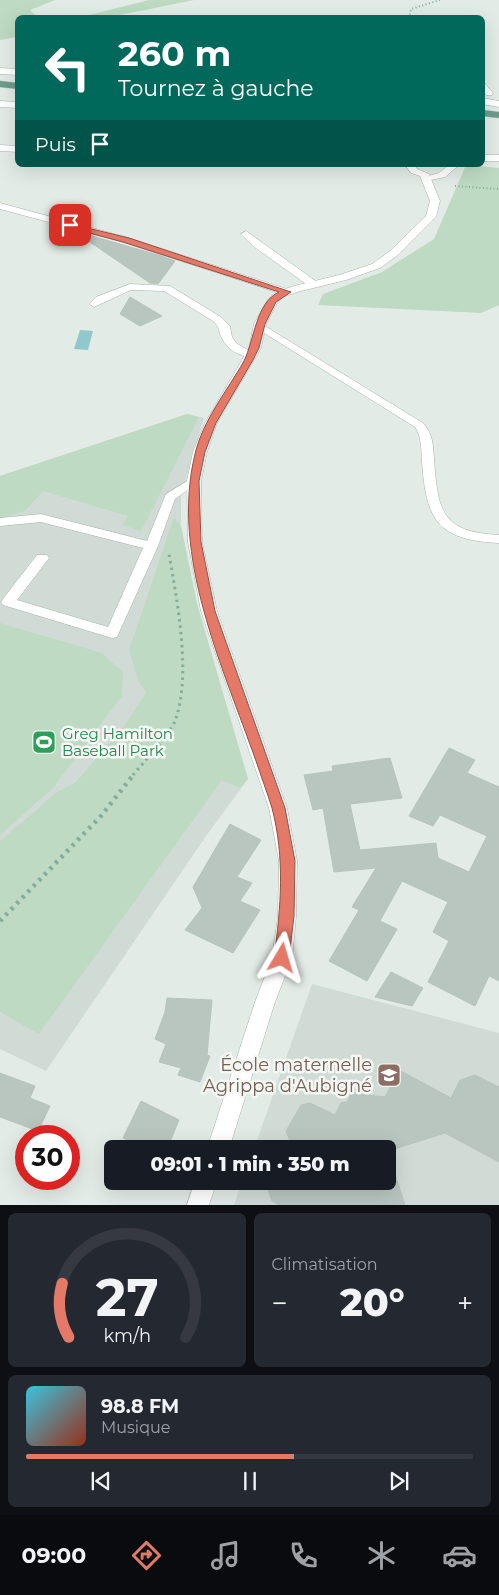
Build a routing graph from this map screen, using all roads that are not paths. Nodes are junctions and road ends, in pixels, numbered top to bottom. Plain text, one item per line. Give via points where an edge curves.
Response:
1 (0, 71) edge
2 (15, 72) edge
3 (0, 84) edge
4 (15, 86) edge
5 (485, 87) edge
6 (0, 92) edge
7 (15, 93) edge
8 (489, 93) dead end
9 (485, 102) edge
10 (0, 104) edge
11 (499, 104) edge
12 (15, 105) edge
13 (485, 113) edge
14 (499, 115) edge
15 (0, 148) edge
16 (15, 149) edge
17 (485, 158) edge
18 (499, 158) edge
19 (411, 167) edge
20 (452, 167) edge
21 (427, 176) edge
22 (0, 206) edge
23 (246, 234) dead end
24 (313, 284) junction
25 (286, 292) junction
26 (94, 304) dead end
27 (260, 326) junction
28 (251, 354) junction
29 (194, 481) junction
30 (0, 522) edge
31 (499, 539) edge
32 (150, 546) junction
33 (42, 558) dead end
34 (221, 1140) edge
35 (203, 1190) edge
36 (198, 1205) edge

1 - 2 street
3 - 4 main road
5 - 8 lane
6 - 7 main road
9 - 11 street
10 - 12 street
13 - 14 main road
15 - 16 lane
17 - 18 lane
19 - 21 street
20 - 21 lane via 442,175
21 - 24 street via 436,201 431,217 394,253 376,266
22 - 25 lane via 126,240
23 - 24 lane
24 - 25 street
25 - 27 street via 272,301
26 - 28 lane via 130,287 166,288 217,319 225,326 228,343
27 - 28 street
27 - 31 lane via 420,425 426,432 428,472 435,507 442,522 463,536
28 - 29 street via 211,423
29 - 32 lane via 170,496
29 - 34 street via 195,542 209,611 278,808 288,861 282,958
30 - 32 lane via 41,518
32 - 33 lane via 112,633 8,602
35 - 36 street

